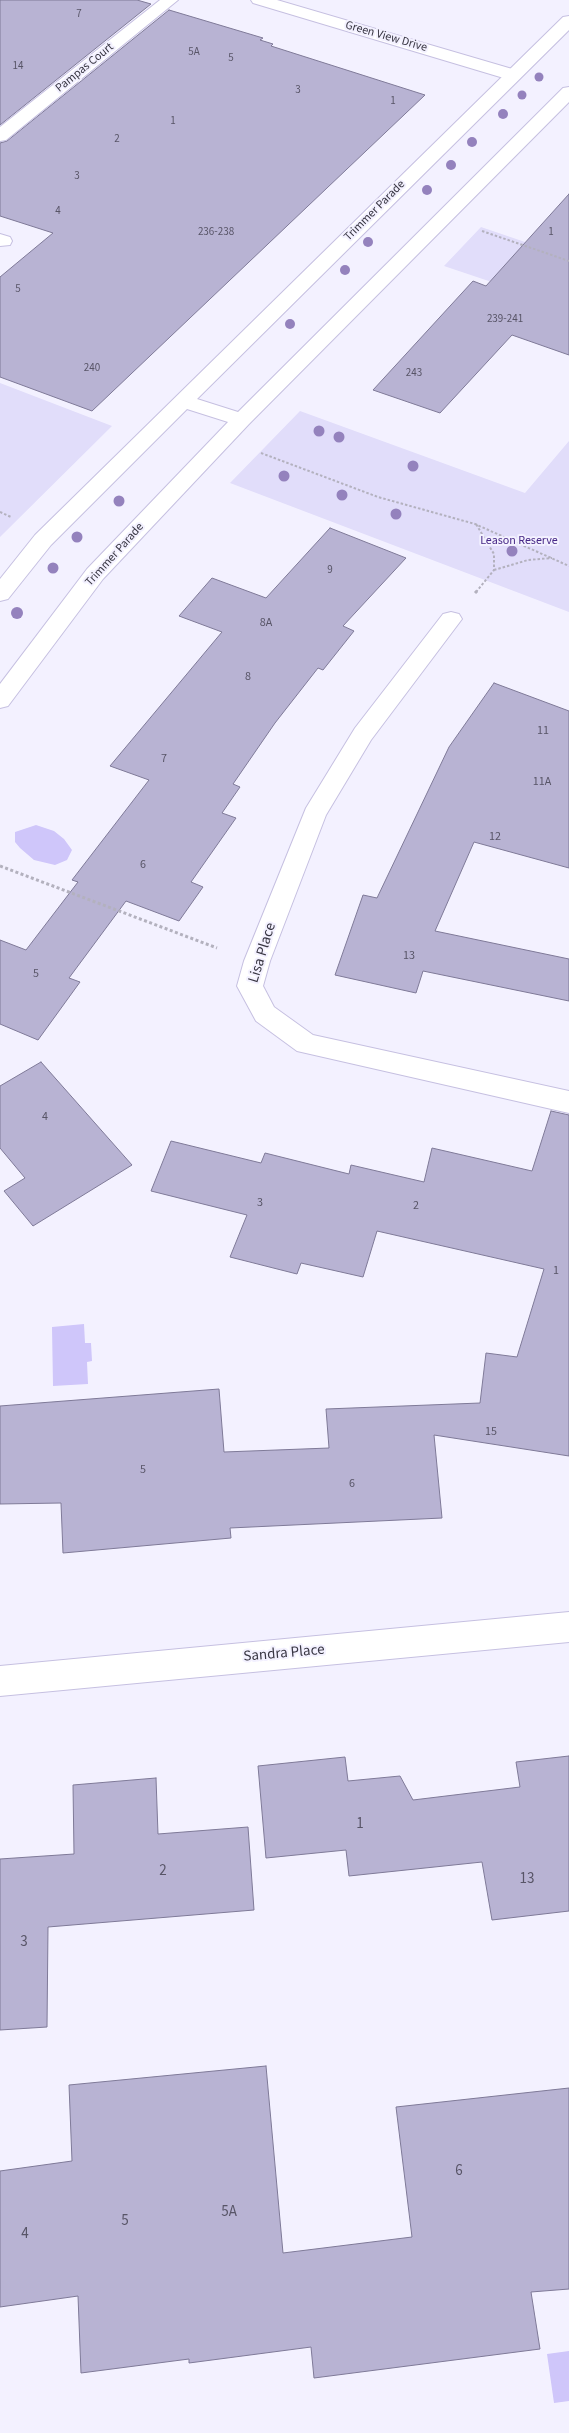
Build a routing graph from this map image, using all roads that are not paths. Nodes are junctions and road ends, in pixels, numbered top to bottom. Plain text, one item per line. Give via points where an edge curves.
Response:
1 (170, 0) edge
2 (259, 0) edge
3 (569, 20) edge
4 (513, 74) junction
5 (569, 92) edge
6 (0, 136) edge
7 (182, 401) junction
8 (242, 420) junction
9 (0, 594) edge
10 (451, 620) road end
11 (0, 700) edge
12 (569, 1102) edge
13 (569, 1628) edge
14 (0, 1681) edge

1 - 6 main road, Pampas Court
2 - 4 main road, Green View Drive
3 - 4 main road, Trimmer Parade
4 - 7 main road, Trimmer Parade
5 - 8 main road, Trimmer Parade
7 - 8 main road
7 - 9 main road, Trimmer Parade via 43,540
8 - 11 main road, Trimmer Parade via 95,574
10 - 12 main road, Lisa Place via 362,734 314,814 250,986 265,1014 306,1044
13 - 14 main road, Sandra Place

